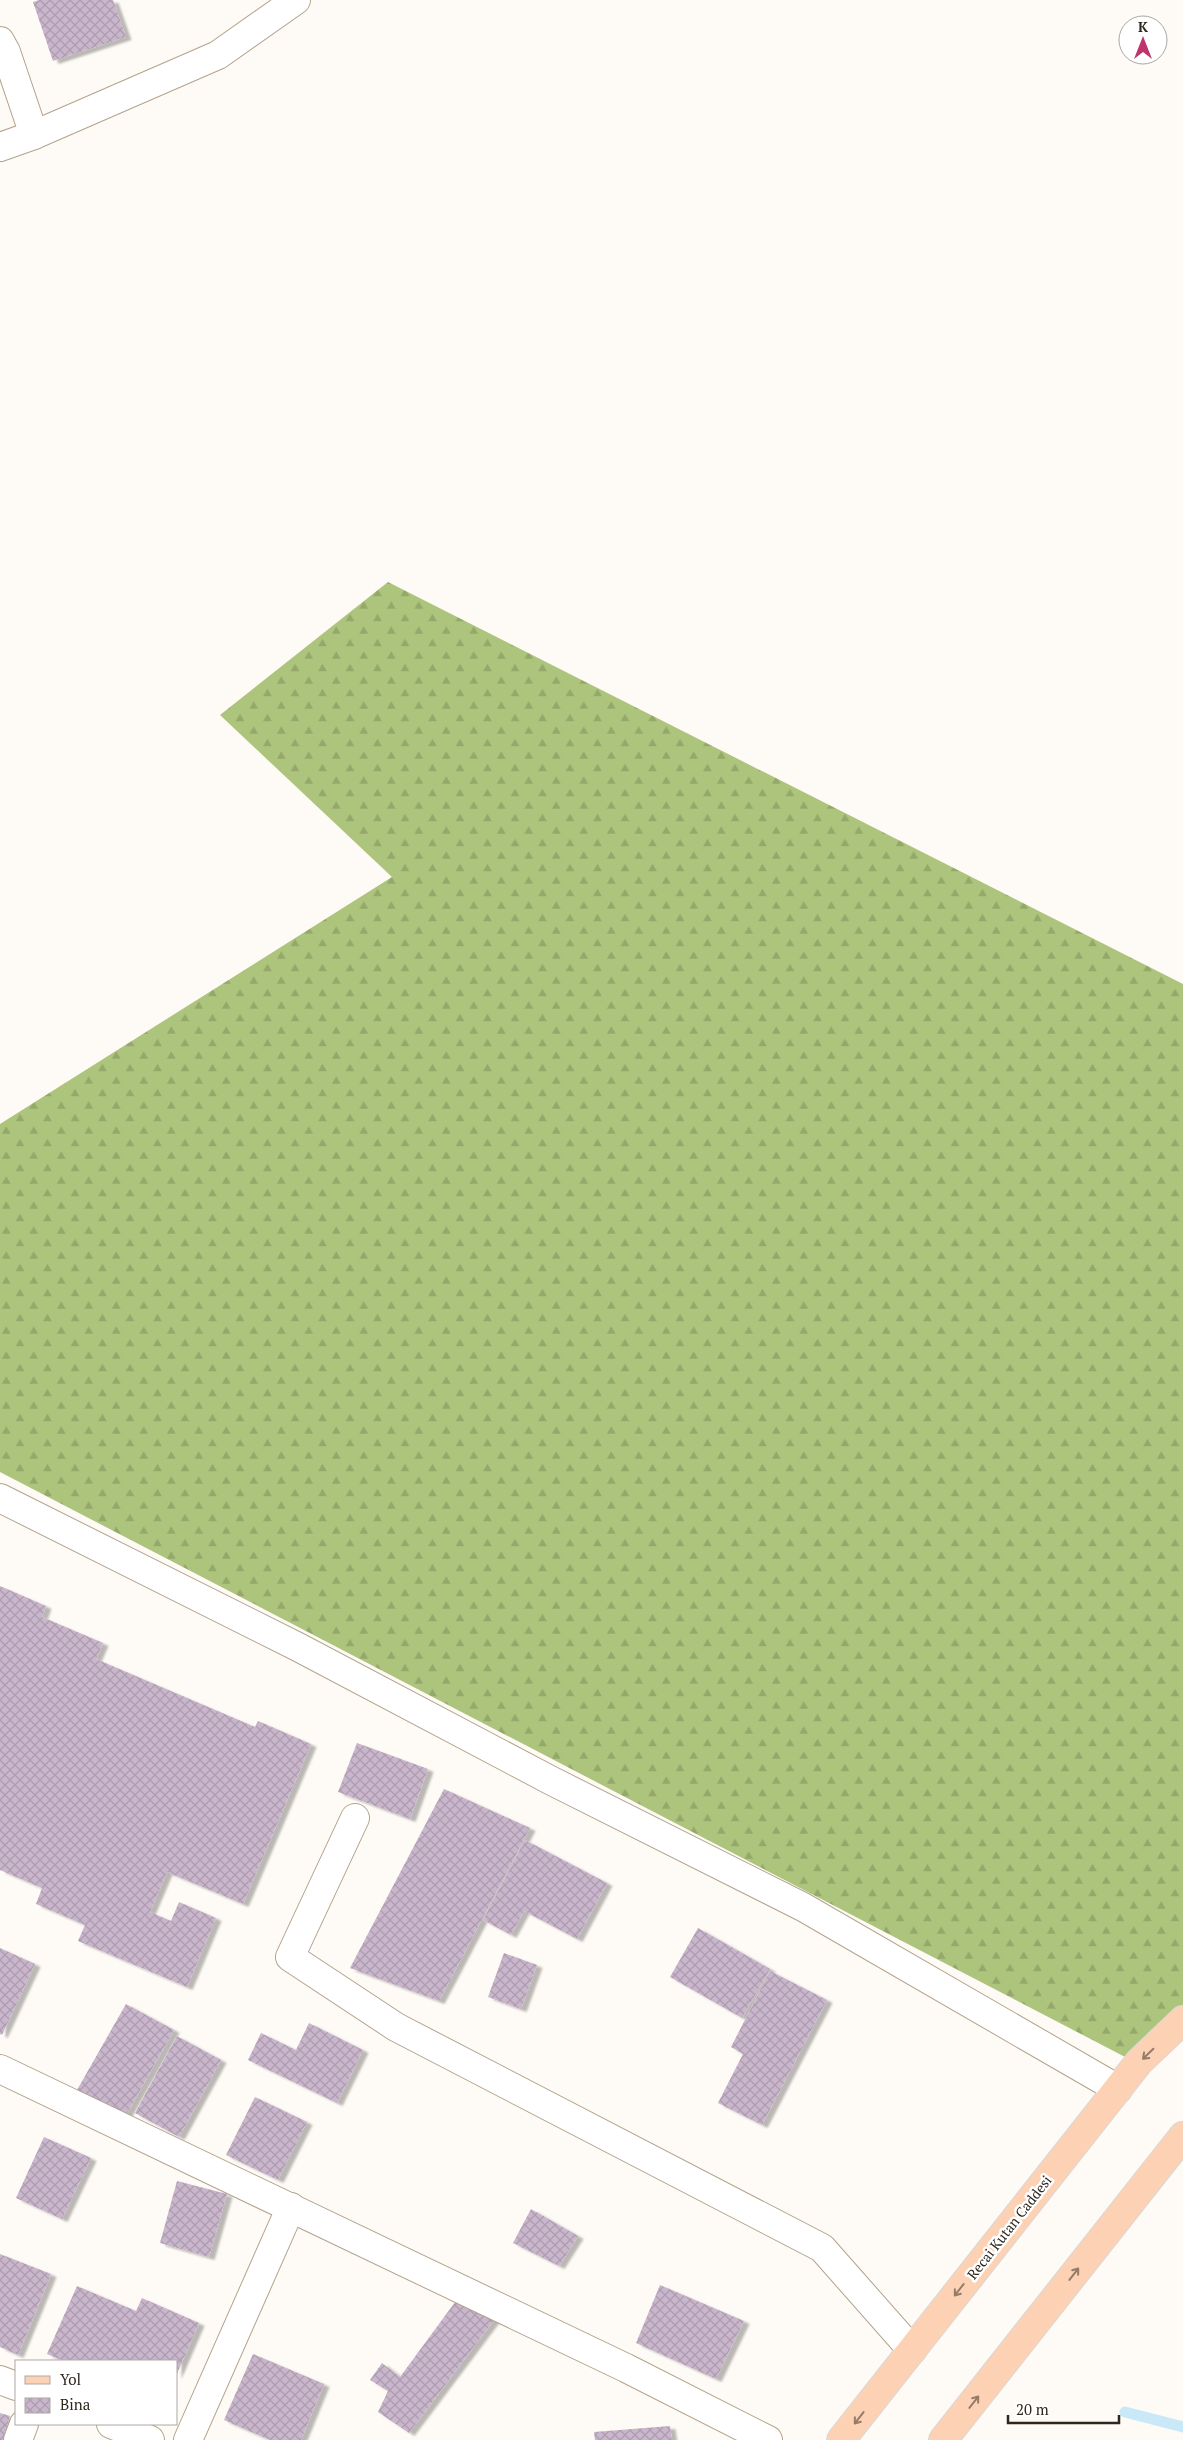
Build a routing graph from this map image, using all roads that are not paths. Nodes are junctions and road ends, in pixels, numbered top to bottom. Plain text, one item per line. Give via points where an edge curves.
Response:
1 (296, 0) edge
2 (0, 41) edge
3 (34, 134) junction
4 (0, 147) edge
5 (0, 1498) edge
6 (355, 1818) dead end
7 (1183, 2020) edge
8 (0, 2068) edge
9 (1118, 2089) junction
10 (1183, 2136) edge
11 (291, 2207) junction
12 (912, 2350) junction
13 (0, 2380) edge
14 (15, 2386) edge
15 (24, 2425) edge
16 (113, 2425) edge
17 (18, 2440) edge
18 (150, 2440) edge
19 (188, 2440) edge
20 (768, 2440) edge
21 (841, 2440) edge
22 (943, 2440) edge

1 - 3 street via 218,55
2 - 3 street
3 - 4 street
5 - 9 street via 803,1907
6 - 12 street via 290,1957 396,2026 822,2248
7 -> 9 main road, Recai Kutan Caddesi via 1139,2062
8 - 11 street
9 -> 12 main road, Recai Kutan Caddesi
22 -> 10 main road
11 - 19 street
11 - 20 street
12 -> 21 main road, Recai Kutan Caddesi
13 - 14 street
15 - 17 street
16 - 18 street

